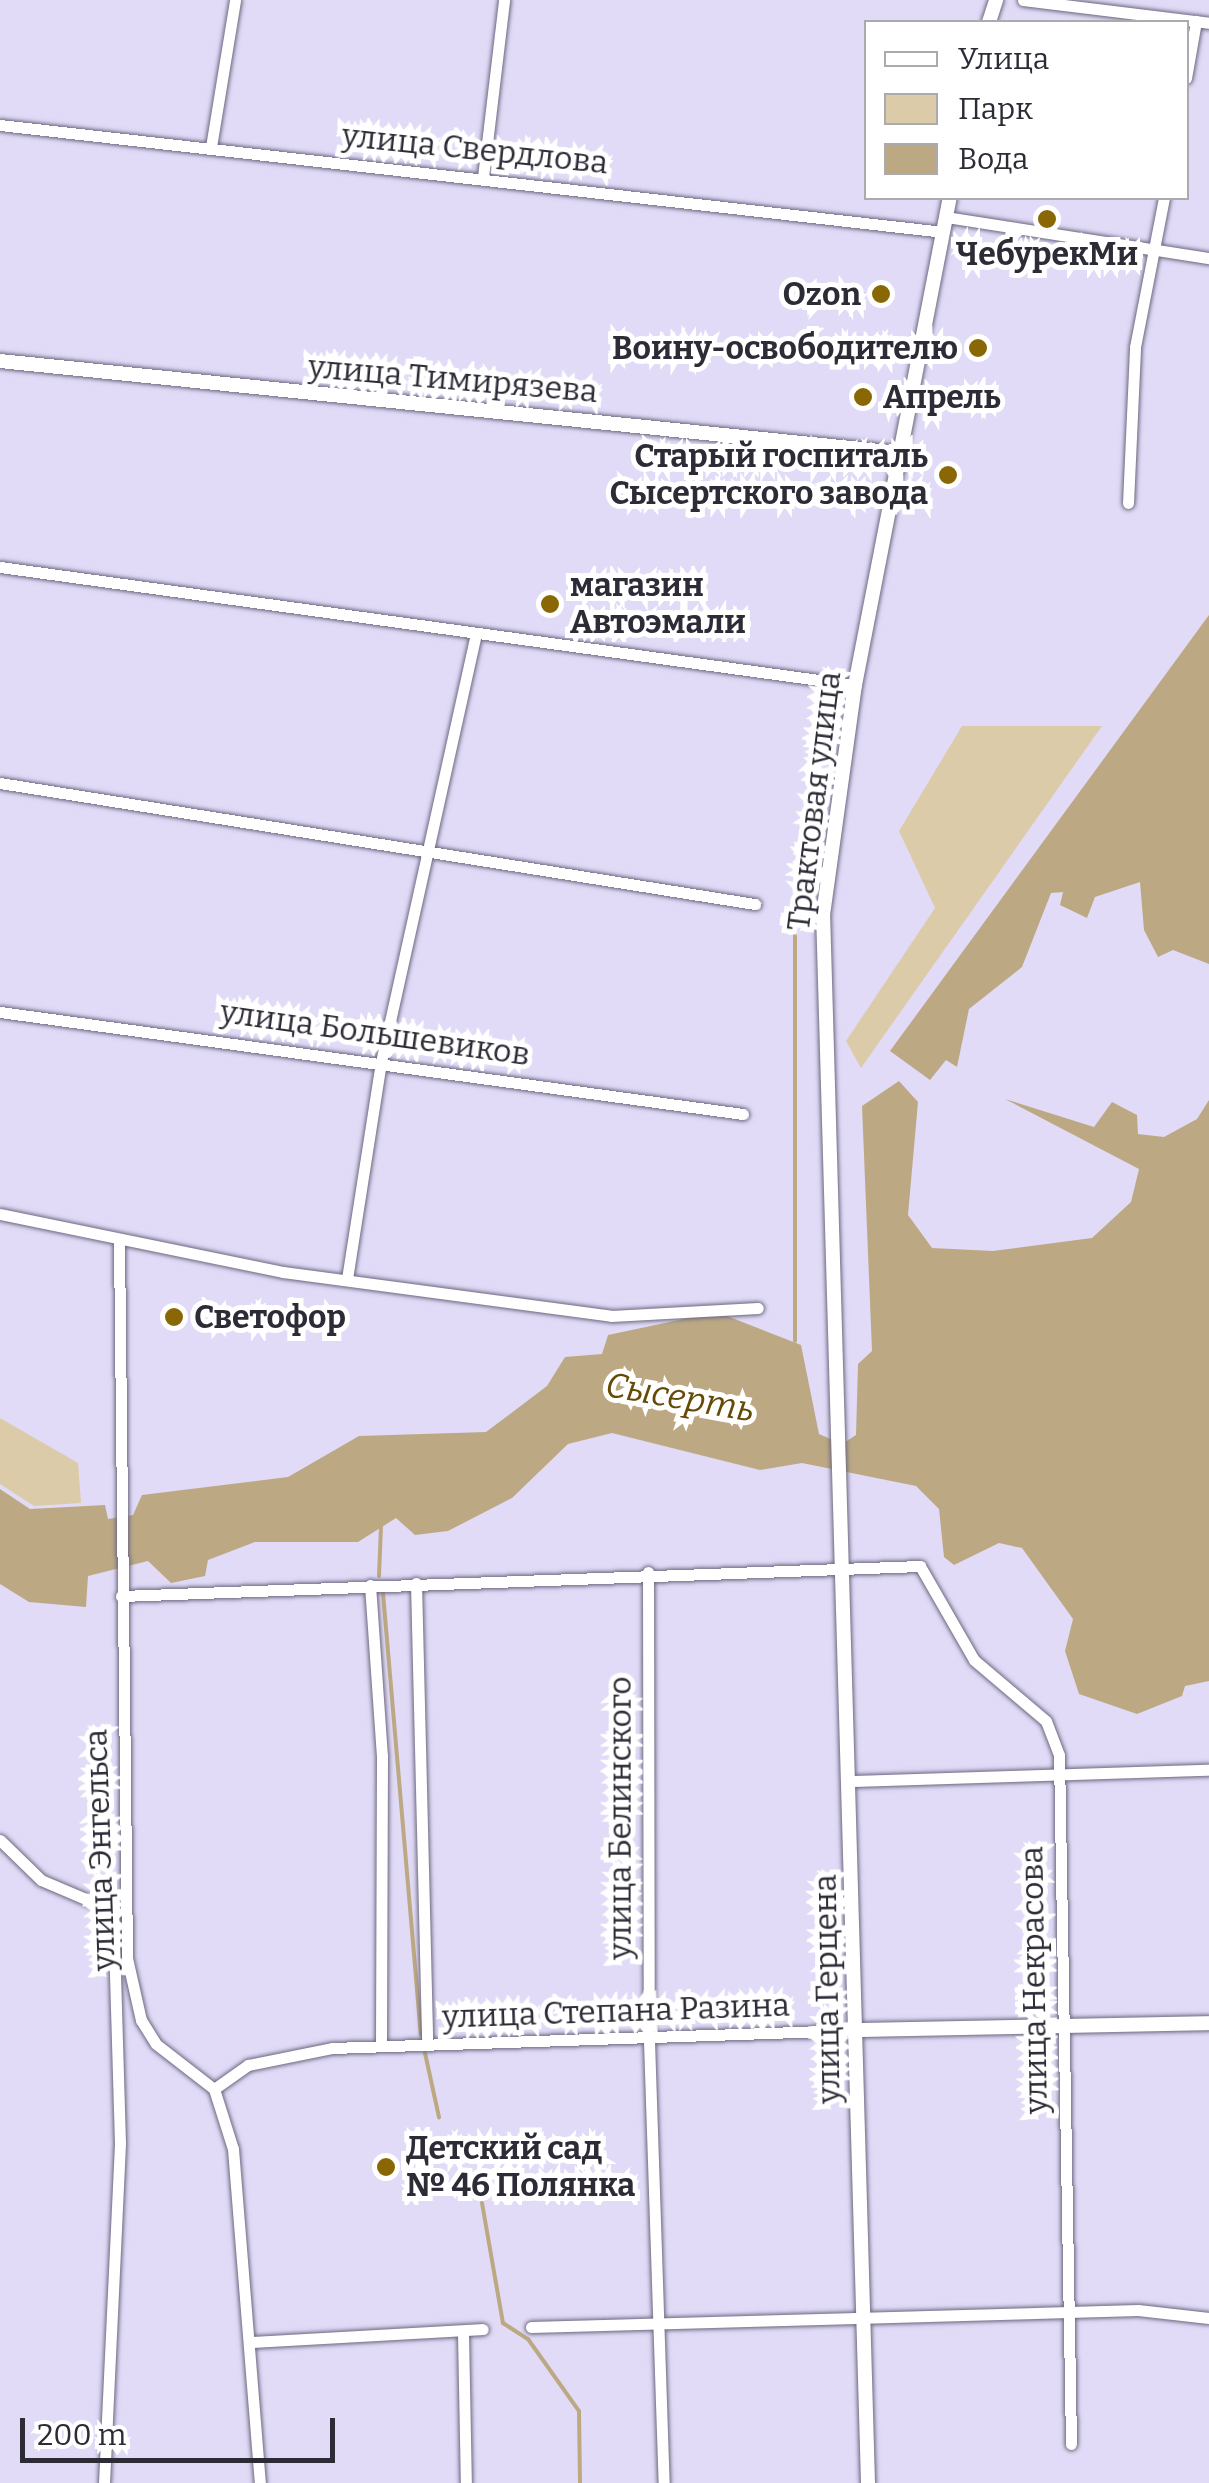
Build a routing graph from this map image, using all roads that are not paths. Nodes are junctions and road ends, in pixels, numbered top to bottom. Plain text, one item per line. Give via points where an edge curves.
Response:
1 (235, 0) edge
2 (504, 0) edge
3 (1023, 0) edge
4 (1186, 20) edge
5 (1202, 22) edge
6 (1189, 68) edge
7 (0, 125) edge
8 (212, 147) junction
9 (483, 177) junction
10 (950, 200) edge
11 (1164, 200) edge
12 (945, 224) junction
13 (1152, 252) junction
14 (1209, 258) edge
15 (0, 361) edge
16 (900, 452) junction
17 (1128, 503) dead end
18 (0, 567) edge
19 (475, 637) junction
20 (855, 685) junction
21 (0, 784) edge
22 (424, 852) junction
23 (756, 904) dead end
24 (0, 1012) edge
25 (381, 1062) junction
26 (743, 1114) dead end
27 (0, 1214) edge
28 (120, 1242) junction
29 (346, 1279) junction
30 (758, 1308) dead end
31 (836, 1494) joint
32 (843, 1568) junction
33 (648, 1572) junction
34 (416, 1583) junction
35 (370, 1585) junction
36 (121, 1596) junction
37 (1209, 1770) edge
38 (1059, 1772) junction
39 (851, 1780) junction
40 (0, 1840) edge
41 (119, 1911) junction
42 (1209, 2023) edge
43 (1064, 2028) junction
44 (855, 2030) junction
45 (649, 2041) junction
46 (427, 2044) junction
47 (381, 2045) junction
48 (214, 2088) junction
49 (1065, 2315) junction
50 (1209, 2318) edge
51 (863, 2319) junction
52 (660, 2326) junction
53 (531, 2327) dead end
54 (483, 2329) dead end
55 (463, 2332) junction
56 (253, 2342) junction
57 (1071, 2444) dead end
58 (104, 2483) edge
59 (260, 2483) edge
60 (466, 2483) edge
61 (664, 2483) edge
62 (868, 2483) edge

1 - 8 street
2 - 9 street
3 - 4 street
5 - 6 street
7 - 8 street, улица Свердлова
8 - 9 street, улица Свердлова
9 - 12 street, улица Свердлова
10 - 12 main road, Трактовая улица
11 - 13 street
12 - 13 street, улица Свердлова
12 - 16 main road, Трактовая улица
13 - 14 street, улица Свердлова
13 - 17 street via 1135,347
15 - 16 main road, улица Тимирязева
16 - 20 main road, Трактовая улица
18 - 19 street
19 - 20 street
19 - 22 street
20 - 31 main road, Трактовая улица via 823,915
21 - 22 street
22 - 23 street
22 - 25 street
24 - 25 street, улица Большевиков
25 - 26 street, улица Большевиков
25 - 29 street
27 - 28 street
28 - 29 street
28 - 36 street, улица Энгельса
29 - 30 street via 611,1316
31 - 32 main road, улица Герцена
32 - 33 street
32 - 38 street, улица Некрасова via 920,1566 974,1660 1046,1720
32 - 39 main road, улица Герцена
33 - 34 street
33 - 45 street, улица Белинского
34 - 35 street
34 - 46 street
35 - 36 street
35 - 47 street via 382,1756
36 - 41 street, улица Энгельса
37 - 38 street
38 - 39 street
38 - 43 street, улица Некрасова
39 - 44 main road, улица Герцена
40 - 41 street via 41,1880
41 - 48 street, улица Энгельса via 140,2020 156,2044
41 - 58 street via 120,2143
42 - 43 main road, улица Степана Разина
43 - 44 main road, улица Степана Разина
43 - 49 street, улица Некрасова
44 - 45 street, улица Степана Разина
44 - 51 main road, улица Герцена
45 - 46 street, улица Степана Разина
45 - 52 street, улица Белинского
46 - 47 street, улица Степана Разина
47 - 48 street, улица Степана Разина via 266,2060
48 - 56 street via 239,2176
49 - 50 street
49 - 51 street
49 - 57 street, улица Некрасова
51 - 52 street
51 - 62 main road, улица Герцена
52 - 53 street
52 - 61 street, улица Белинского
54 - 55 street
55 - 56 street
55 - 60 street
56 - 59 street

